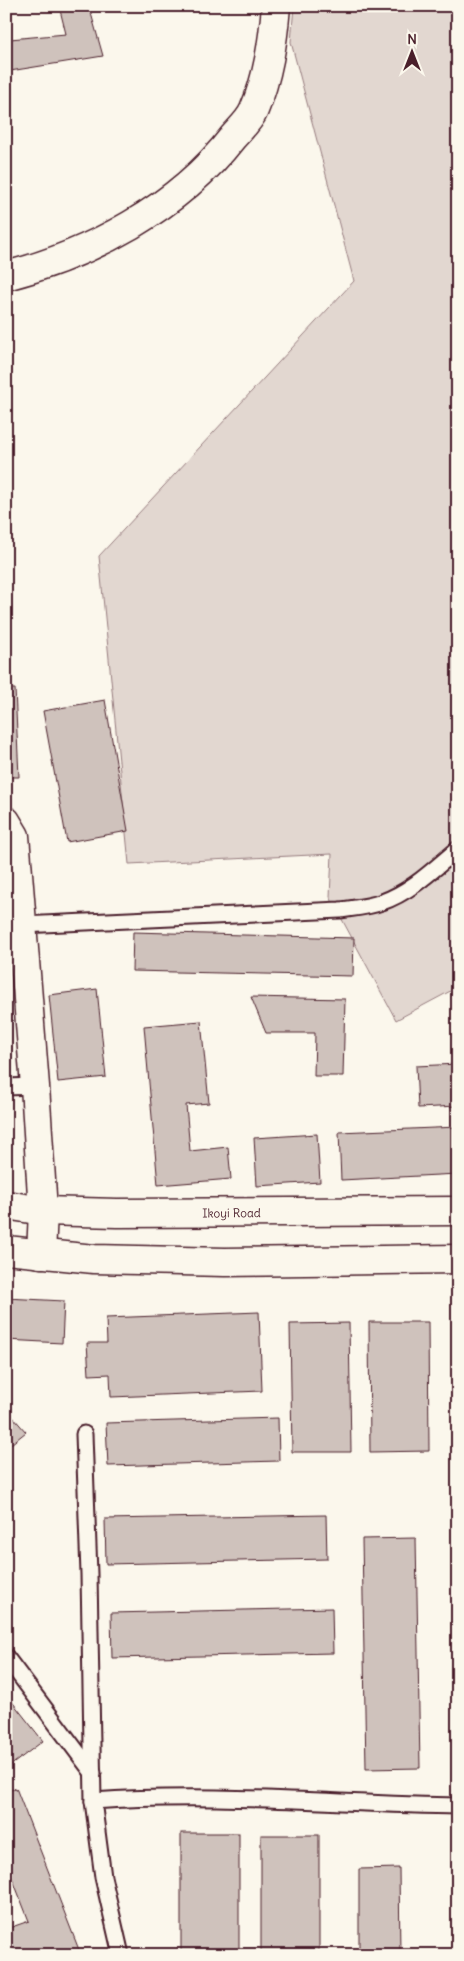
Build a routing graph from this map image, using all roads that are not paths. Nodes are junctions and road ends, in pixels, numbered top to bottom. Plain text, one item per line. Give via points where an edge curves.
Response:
1 (276, 6) edge
2 (6, 276) edge
3 (6, 821) edge
4 (458, 849) edge
5 (22, 925) junction
6 (35, 1086) junction
7 (6, 1087) edge
8 (6, 1205) edge
9 (43, 1211) junction
10 (458, 1211) edge
11 (6, 1250) edge
12 (41, 1254) junction
13 (458, 1259) edge
14 (84, 1434) dead end
15 (6, 1657) edge
16 (93, 1774) junction
17 (93, 1801) junction
18 (458, 1806) edge
19 (121, 1955) edge

1 - 2 main road via 272,51 253,112 215,161 168,201 103,240 41,267
3 - 5 main road via 15,836
4 - 5 lane via 417,883 383,902 367,906 340,910
5 - 6 main road
6 - 7 lane
6 - 9 main road
8 - 9 main road, Ikoyi Road
9 - 10 main road, Ikoyi Road via 201,1214
9 - 12 main road
11 - 12 main road
12 - 13 main road via 94,1259 225,1262
14 - 16 lane
15 - 16 lane
16 - 17 lane
17 - 18 lane via 235,1800
17 - 19 lane via 102,1877

